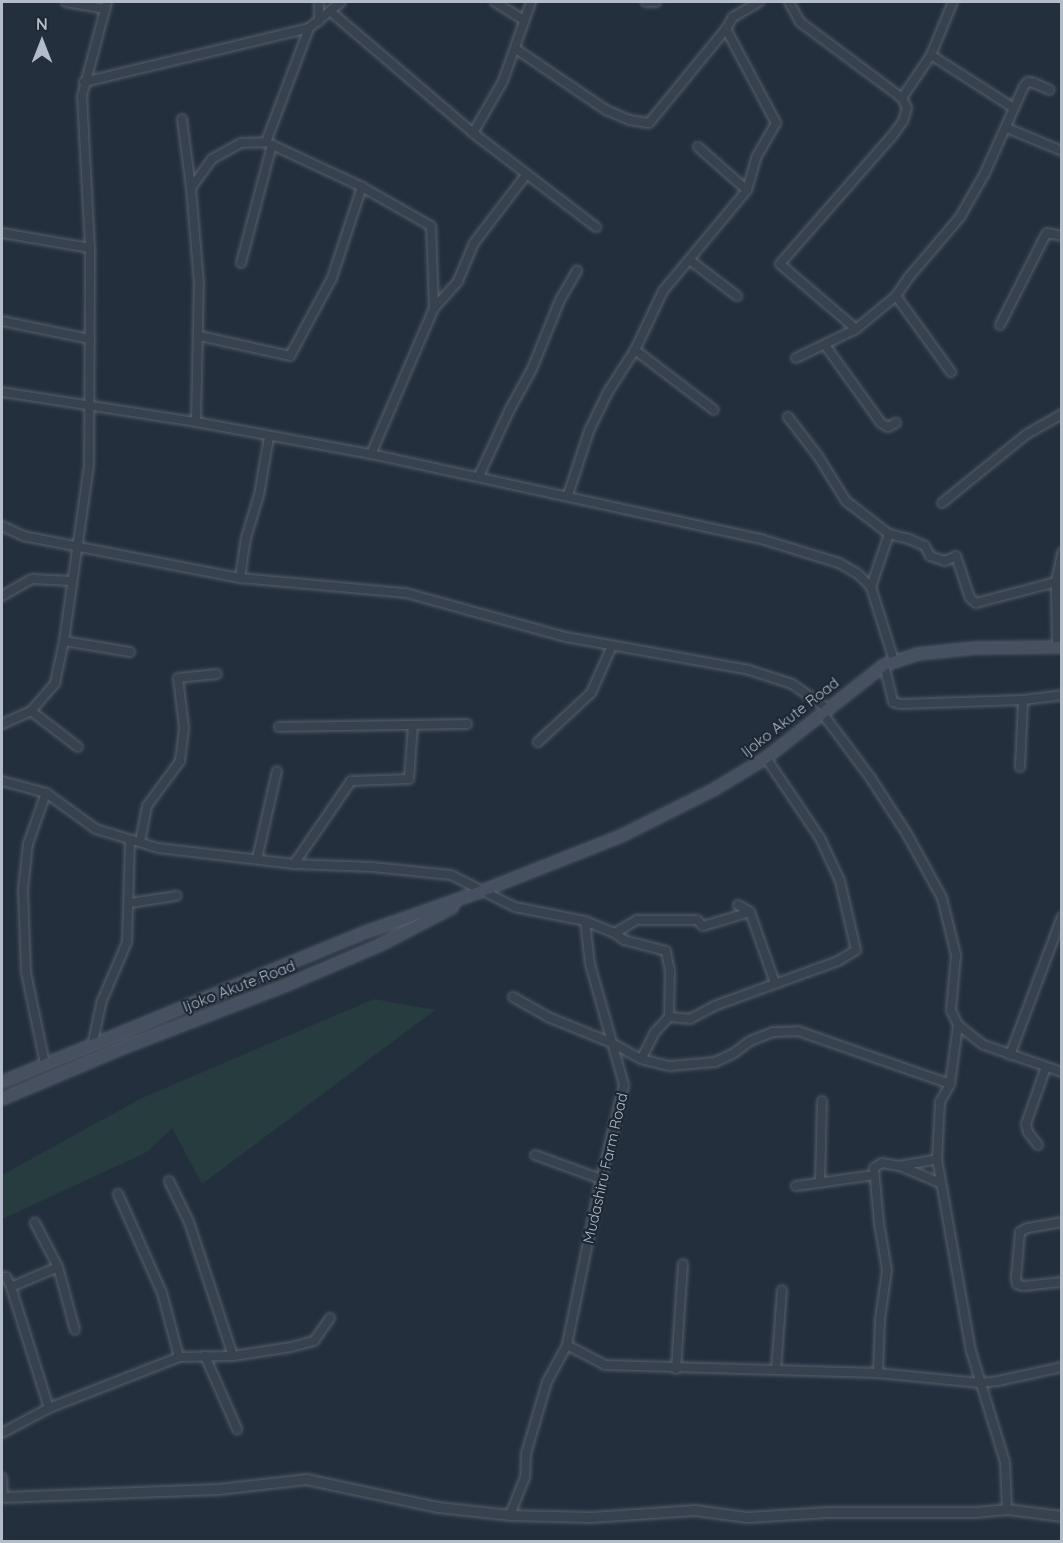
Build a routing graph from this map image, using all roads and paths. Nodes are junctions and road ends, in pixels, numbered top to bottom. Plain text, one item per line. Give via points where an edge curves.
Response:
1 (66, 2) edge
2 (319, 2) edge
3 (341, 2) edge
4 (495, 2) edge
5 (531, 2) edge
6 (646, 2) edge
7 (656, 2) edge
8 (759, 2) edge
9 (789, 2) edge
10 (953, 2) edge
11 (106, 5) edge
12 (331, 12) junction
13 (524, 20) junction
14 (319, 21) junction
15 (309, 28) junction
16 (726, 29) junction
17 (516, 49) junction
18 (931, 55) junction
19 (84, 82) junction
20 (1050, 90) dead end
21 (902, 98) junction
22 (1014, 108) junction
23 (182, 119) dead end
24 (1007, 128) junction
25 (473, 133) junction
26 (269, 143) junction
27 (698, 147) dead end
28 (1062, 151) edge
29 (526, 175) junction
30 (362, 187) junction
31 (191, 188) junction
32 (747, 190) junction
33 (596, 227) dead end
34 (2, 233) edge
35 (1062, 236) edge
36 (90, 248) junction
37 (691, 261) junction
38 (241, 263) dead end
39 (577, 270) dead end
40 (737, 296) dead end
41 (896, 296) junction
42 (434, 308) junction
43 (2, 321) edge
44 (1000, 325) dead end
45 (856, 329) junction
46 (200, 336) junction
47 (90, 339) junction
48 (825, 345) junction
49 (635, 350) junction
50 (796, 358) dead end
51 (951, 372) dead end
52 (2, 393) edge
53 (90, 405) junction
54 (714, 410) dead end
55 (1062, 414) edge
56 (788, 417) dead end
57 (196, 422) junction
58 (896, 423) dead end
59 (269, 437) junction
60 (371, 454) junction
61 (479, 476) junction
62 (568, 495) junction
63 (942, 504) dead end
64 (2, 526) edge
65 (889, 534) junction
66 (78, 546) junction
67 (1062, 553) edge
68 (240, 578) junction
69 (71, 581) junction
70 (1056, 582) junction
71 (872, 587) junction
72 (2, 596) edge
73 (64, 641) junction
74 (612, 646) junction
75 (1060, 647) edge
76 (130, 652) dead end
77 (889, 663) junction
78 (217, 674) dead end
79 (1062, 695) edge
80 (1023, 700) junction
81 (31, 711) junction
82 (826, 711) junction
83 (2, 724) edge
84 (467, 724) dead end
85 (413, 725) junction
86 (279, 727) dead end
87 (538, 742) dead end
88 (78, 747) dead end
89 (766, 758) junction
90 (1020, 767) dead end
91 (277, 771) dead end
92 (2, 781) edge
93 (46, 793) junction
94 (130, 841) junction
95 (140, 842) junction
96 (257, 859) junction
97 (294, 864) junction
98 (482, 891) junction
99 (176, 896) dead end
100 (130, 903) junction
101 (738, 905) dead end
102 (750, 912) junction
103 (1062, 917) edge
104 (585, 921) junction
105 (615, 933) junction
106 (775, 983) junction
107 (513, 997) dead end
108 (669, 1017) junction
109 (958, 1025) junction
110 (93, 1042) junction
111 (612, 1043) junction
112 (1010, 1055) junction
113 (641, 1059) junction
114 (45, 1064) junction
115 (1046, 1067) junction
116 (1062, 1072) edge
117 (2, 1081) edge
118 (950, 1084) junction
119 (2, 1099) edge
120 (822, 1101) dead end
121 (1038, 1146) dead end
122 (535, 1155) dead end
123 (937, 1159) junction
124 (899, 1166) junction
125 (874, 1175) junction
126 (601, 1179) junction
127 (169, 1181) dead end
128 (820, 1183) junction
129 (940, 1183) junction
130 (796, 1186) dead end
131 (118, 1194) dead end
132 (1062, 1222) edge
133 (35, 1223) dead end
134 (683, 1264) dead end
135 (58, 1267) junction
136 (2, 1277) edge
137 (1062, 1282) edge
138 (10, 1287) junction
139 (782, 1290) dead end
140 (330, 1318) dead end
141 (75, 1330) dead end
142 (567, 1345) junction
143 (205, 1356) junction
144 (233, 1356) junction
145 (179, 1357) junction
146 (1062, 1367) edge
147 (676, 1369) junction
148 (776, 1370) junction
149 (878, 1373) junction
150 (980, 1383) junction
151 (49, 1408) junction
152 (237, 1430) dead end
153 (2, 1433) edge
154 (2, 1478) edge
155 (2, 1497) edge
156 (1007, 1509) junction
157 (510, 1515) junction
158 (1062, 1516) edge

1 - 11 street
2 - 14 street
3 - 12 street
4 - 13 street
5 - 13 street
6 - 7 street
8 - 16 street via 733,17
9 - 21 street via 800,22
10 - 18 street
11 - 19 street
12 - 14 street
12 - 25 street
13 - 17 street
14 - 15 street
15 - 19 street
15 - 26 street
16 - 17 street via 649,123 606,110
16 - 32 street via 776,123 757,156
17 - 25 street via 503,81
18 - 21 street
18 - 22 street
19 - 36 street via 82,130
20 - 22 street via 1028,82
21 - 45 street via 907,108 903,121 780,264
22 - 24 street
23 - 31 street
24 - 28 street
24 - 41 street via 960,217
25 - 29 street
26 - 30 street
26 - 31 street via 241,142 212,159
26 - 38 street
27 - 32 street
29 - 33 street
29 - 42 street via 474,243 458,281
30 - 42 street via 431,226
30 - 46 street via 332,278 290,356
31 - 46 street
32 - 37 street
34 - 36 street
35 - 44 street via 1047,234
36 - 47 street
37 - 40 street
37 - 49 street via 663,291
39 - 61 street
41 - 45 street
41 - 51 street
42 - 60 street
43 - 47 street
45 - 48 street
46 - 57 street
47 - 53 street
48 - 50 street
48 - 58 street via 881,423 888,427
49 - 54 street
49 - 62 street via 589,431
52 - 53 street
53 - 57 street
53 - 66 street via 89,465
55 - 63 street via 1027,434
56 - 65 street via 846,501
57 - 59 street
59 - 60 street
59 - 68 street
60 - 61 street
61 - 62 street
62 - 71 street via 761,539 839,563
64 - 66 street via 23,536
65 - 70 street via 917,542 925,546 930,556 945,561 956,556 970,598 976,603
65 - 71 street
66 - 68 street
66 - 69 street
67 - 70 street
68 - 74 street via 406,593
69 - 72 street via 32,579
69 - 73 street
70 - 75 street
71 - 77 street
73 - 76 street
73 - 81 street via 55,683
74 - 82 street via 749,670 792,684
74 - 87 street via 591,693
75 - 77 main road, Ijoko Akute Road via 975,648 918,654
77 - 80 street via 893,702 900,704
77 - 82 main road, Ijoko Akute Road
78 - 95 street via 178,678 184,727 180,761 147,806
79 - 80 street
80 - 90 street
81 - 83 street
81 - 88 street
82 - 89 main road, Ijoko Akute Road
82 - 109 street via 942,898 956,955 951,1010
84 - 85 street
85 - 86 street
85 - 97 street via 410,779 351,781
89 - 98 main road, Ijoko Akute Road via 713,790 621,836
89 - 106 street via 820,838 840,881 855,950 838,961
91 - 96 street
92 - 93 street
93 - 94 street via 96,829
93 - 114 street via 28,844 23,889 26,972
94 - 95 street
94 - 100 street
95 - 96 street via 158,848
96 - 97 street
97 - 98 street via 451,876
98 - 104 street via 515,907
98 - 110 main road, Ijoko Akute Road via 369,931
98 - 119 main road, Ijoko Akute Road via 372,949
99 - 100 street
100 - 110 street via 127,942 101,1003
101 - 102 street
102 - 105 street via 703,926 697,920 637,920
102 - 106 street
103 - 112 street
104 - 105 street
104 - 111 street, Mudashiru Farm Road via 590,964
105 - 108 street via 666,951 670,971
106 - 108 street via 714,1005 690,1019
107 - 111 street via 548,1017
108 - 113 street via 655,1032
109 - 112 street via 984,1045
109 - 118 street
110 - 114 main road, Ijoko Akute Road
111 - 113 street
111 - 126 street, Mudashiru Farm Road via 624,1085
112 - 115 street
113 - 118 street via 670,1066 715,1062 773,1032 798,1031
114 - 117 main road, Ijoko Akute Road
115 - 116 street
115 - 121 street via 1026,1124
118 - 123 street via 940,1102
120 - 128 street
122 - 126 street
123 - 124 street
123 - 129 street
124 - 125 street via 876,1164
124 - 129 street
125 - 128 street
125 - 149 street via 887,1270
126 - 142 street, Mudashiru Farm Road
127 - 144 street via 189,1222
128 - 130 street
129 - 150 street
131 - 145 street via 162,1293
132 - 137 street via 1020,1232 1016,1278 1017,1284 1023,1286
133 - 135 street
134 - 147 street
135 - 138 street
135 - 141 street
136 - 138 street via 6,1277
138 - 151 street
139 - 148 street
140 - 144 street via 314,1341
142 - 147 street via 605,1365
142 - 157 street, Mudashiru Farm Road via 548,1382 526,1454 525,1477
143 - 144 street
143 - 145 street
143 - 152 street
145 - 151 street
146 - 150 street
147 - 148 street
148 - 149 street
149 - 150 street
150 - 156 street via 1005,1462
151 - 153 street
154 - 155 street
155 - 157 street via 218,1489 306,1479 438,1507
156 - 157 street via 747,1517 695,1510 591,1517
156 - 158 street

